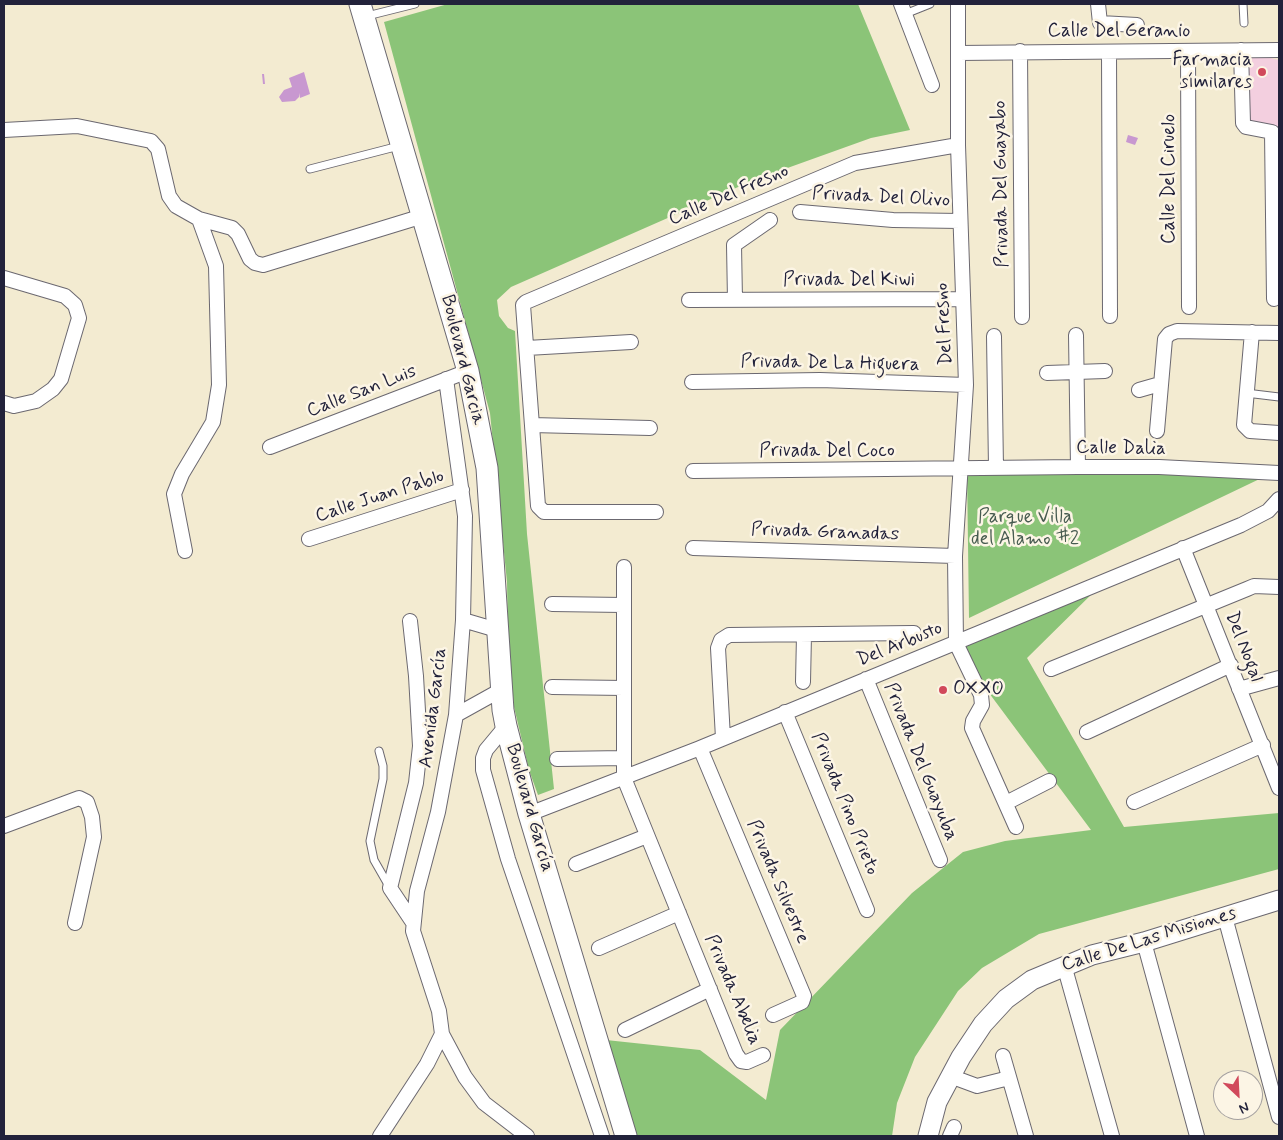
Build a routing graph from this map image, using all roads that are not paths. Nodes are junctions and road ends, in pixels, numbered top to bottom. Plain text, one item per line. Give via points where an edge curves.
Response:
1 (415, 4) edge
2 (930, 4) edge
3 (958, 4) edge
4 (1098, 4) edge
5 (1243, 4) edge
6 (903, 9) edge
7 (362, 10) edge
8 (1244, 23) dead end
9 (1137, 25) dead end
10 (1241, 50) junction
11 (1279, 50) edge
12 (1020, 51) junction
13 (1188, 51) junction
14 (1109, 52) junction
15 (958, 53) junction
16 (932, 85) dead end
17 (4, 130) edge
18 (402, 145) junction
19 (958, 145) junction
20 (310, 169) dead end
21 (800, 212) dead end
22 (423, 216) junction
23 (199, 219) junction
24 (770, 220) dead end
25 (960, 221) junction
26 (4, 278) edge
27 (962, 298) junction
28 (1274, 299) dead end
29 (689, 300) dead end
30 (735, 300) junction
31 (1189, 307) dead end
32 (1110, 316) dead end
33 (1022, 317) dead end
34 (1252, 332) junction
35 (1279, 333) edge
36 (1076, 335) dead end
37 (994, 336) dead end
38 (631, 342) dead end
39 (526, 348) junction
40 (468, 371) junction
41 (1105, 371) dead end
42 (1047, 373) dead end
43 (1077, 373) junction
44 (446, 379) junction
45 (692, 382) dead end
46 (1160, 384) junction
47 (966, 385) junction
48 (1139, 390) dead end
49 (1246, 393) junction
50 (1279, 397) edge
51 (4, 403) edge
52 (532, 425) junction
53 (650, 428) dead end
54 (1157, 431) dead end
55 (1279, 433) edge
56 (270, 447) dead end
57 (1078, 467) junction
58 (996, 468) junction
59 (962, 469) junction
60 (693, 471) dead end
61 (1279, 473) edge
62 (462, 490) junction
63 (1279, 499) edge
64 (656, 512) dead end
65 (490, 515) junction
66 (465, 516) junction
67 (309, 539) dead end
68 (693, 548) dead end
69 (1183, 548) junction
70 (185, 551) dead end
71 (955, 556) junction
72 (624, 567) dead end
73 (1279, 587) edge
74 (552, 604) dead end
75 (1206, 604) junction
76 (624, 605) junction
77 (463, 620) junction
78 (410, 621) dead end
79 (497, 630) junction
80 (914, 633) dead end
81 (804, 635) junction
82 (956, 642) junction
83 (1231, 666) junction
84 (1051, 669) dead end
85 (1279, 678) edge
86 (866, 679) junction
87 (803, 682) dead end
88 (552, 688) dead end
89 (624, 688) junction
90 (1239, 689) junction
91 (501, 690) junction
92 (786, 712) junction
93 (456, 715) junction
94 (506, 726) junction
95 (1087, 732) dead end
96 (723, 738) junction
97 (1263, 745) junction
98 (700, 748) junction
99 (379, 751) dead end
100 (624, 758) junction
101 (557, 759) dead end
102 (1276, 770) edge
103 (624, 778) junction
104 (1050, 782) dead end
105 (1279, 788) edge
106 (1134, 802) dead end
107 (1006, 803) junction
108 (530, 814) junction
109 (4, 826) edge
110 (1016, 827) dead end
111 (647, 836) junction
112 (940, 860) dead end
113 (576, 864) dead end
114 (390, 888) junction
115 (1279, 900) edge
116 (867, 910) dead end
117 (679, 912) junction
118 (1225, 917) junction
119 (412, 921) junction
120 (75, 923) dead end
121 (1144, 942) junction
122 (599, 948) dead end
123 (1064, 965) junction
124 (710, 989) junction
125 (773, 1015) dead end
126 (625, 1030) dead end
127 (442, 1034) junction
128 (763, 1055) dead end
129 (1003, 1056) dead end
130 (950, 1076) junction
131 (1009, 1078) junction
132 (1279, 1117) edge
133 (380, 1136) edge
134 (527, 1136) edge
135 (602, 1136) edge
136 (626, 1136) edge
137 (928, 1136) edge
138 (1026, 1136) edge
139 (1112, 1136) edge
140 (1197, 1136) edge

1 - 7 lane
2 - 6 lane
3 - 15 street, Del Fresno
4 - 9 street via 1100,23
5 - 8 lane
6 - 16 street
7 - 18 main road, Boulevard Garcia
10 - 11 street, Calle Del Geranio
10 - 13 street, Calle Del Geranio
10 - 28 street via 1242,123 1246,127 1272,132
12 - 14 street, Calle Del Geranio
12 - 15 street, Calle Del Geranio
12 - 33 street, Privada Del Guayabo
13 - 14 street, Calle Del Geranio
13 - 31 street, Calle Del Ciruelo
14 - 32 street
15 - 19 street, Del Fresno
17 - 23 street via 77,126 151,141 158,149 169,196 176,206
18 - 20 lane
18 - 22 main road, Boulevard Garcia
19 - 25 street, Del Fresno
19 - 39 street, Calle Del Fresno via 855,163 526,302 523,305
21 - 25 street, Privada Del Olivo via 893,220
22 - 23 street via 263,265 250,259 232,228
22 - 40 main road, Boulevard Garcia
23 - 70 street via 216,266 219,385 213,422 174,494
24 - 30 street via 734,245
25 - 27 street, Del Fresno
26 - 51 street via 65,296 76,305 79,318 61,379 53,389 36,401 14,406
27 - 30 street, Privada Del Kiwi
27 - 47 street, Del Fresno
29 - 30 street, Privada Del Kiwi
34 - 35 street
34 - 46 street via 1177,331 1169,334 1164,339
34 - 49 street
36 - 43 street
37 - 58 street
38 - 39 street
39 - 52 street
40 - 44 street, Calle San Luis
40 - 65 main road, Boulevard Garcia via 487,468
41 - 43 street
42 - 43 street
43 - 57 street
44 - 56 street, Calle San Luis
44 - 62 street, Avenida García
45 - 47 street, Privada De La Higuera via 820,380
46 - 48 street
46 - 54 street
47 - 59 street, Del Fresno
49 - 50 lane
49 - 55 street via 1244,425 1250,431
52 - 53 street
52 - 64 street via 537,497 541,510
57 - 58 street, Calle Dalia
57 - 61 street, Calle Dalia
58 - 59 street, Calle Dalia
59 - 60 street, Privada Del Coco
59 - 71 street, Del Fresno
62 - 66 street, Avenida García
62 - 67 street, Calle Juan Pablo
63 - 69 street, Del Arbusto via 1268,511
65 - 66 street
65 - 79 main road, Boulevard Garcia
66 - 77 street, Avenida García
68 - 71 street, Privada Granadas
69 - 75 street, Del Nogal
69 - 82 street, Del Arbusto
71 - 82 street, Del Fresno
72 - 76 street
73 - 75 street via 1254,586
74 - 76 street
75 - 83 street, Del Nogal
75 - 84 street
76 - 89 street
77 - 79 street
77 - 93 street, Avenida García
78 - 114 street via 420,746 416,782
79 - 91 main road, Boulevard Garcia
80 - 81 street
81 - 87 street
81 - 96 street via 728,635 721,640 718,648
82 - 86 street, Del Arbusto
82 - 107 street via 981,695 982,705 972,728
83 - 90 street, Del Nogal
83 - 95 street
85 - 90 street
86 - 92 street, Del Arbusto
86 - 112 street, Privada Del Guayuba
88 - 89 street
89 - 100 street
90 - 97 street, Del Nogal
91 - 93 street
91 - 94 main road, Boulevard Garcia
92 - 96 street, Del Arbusto
92 - 116 street, Privada Pino Prieto
93 - 119 street, Avenida García via 438,812
94 - 108 main road, Boulevard García
94 - 135 street, Boulevard García via 486,750 483,770 508,859
96 - 98 street, Del Arbusto
97 - 102 street, Del Nogal
97 - 106 street
98 - 103 street, Del Arbusto
98 - 125 street, Privada Silvestre via 804,996 802,1002
99 - 114 lane via 383,780 370,840 374,860
100 - 101 street
100 - 103 street
102 - 105 street, Del Nogal
103 - 108 street, Del Arbusto
103 - 111 street, Privada Abelia
104 - 107 street
107 - 110 street
108 - 136 main road, Boulevard García
109 - 120 street via 79,798 87,802 94,837
111 - 113 street
111 - 117 street, Privada Abelia
114 - 119 street
115 - 118 street, Calle De Las Misiones
117 - 122 street
117 - 124 street, Privada Abelia
118 - 121 street, Calle De Las Misiones
118 - 132 street
119 - 127 street, Avenida García via 439,1011
121 - 123 street, Calle De Las Misiones
121 - 140 street
123 - 130 street, Calle De Las Misiones via 1032,980 1006,999 983,1024
123 - 139 street
124 - 126 street
124 - 128 street, Privada Abelia via 741,1061 747,1062
127 - 133 street via 427,1064
127 - 134 street via 465,1077 484,1102
129 - 131 street
130 - 131 street via 977,1086
130 - 137 street, Calle De Las Misiones
131 - 138 street

